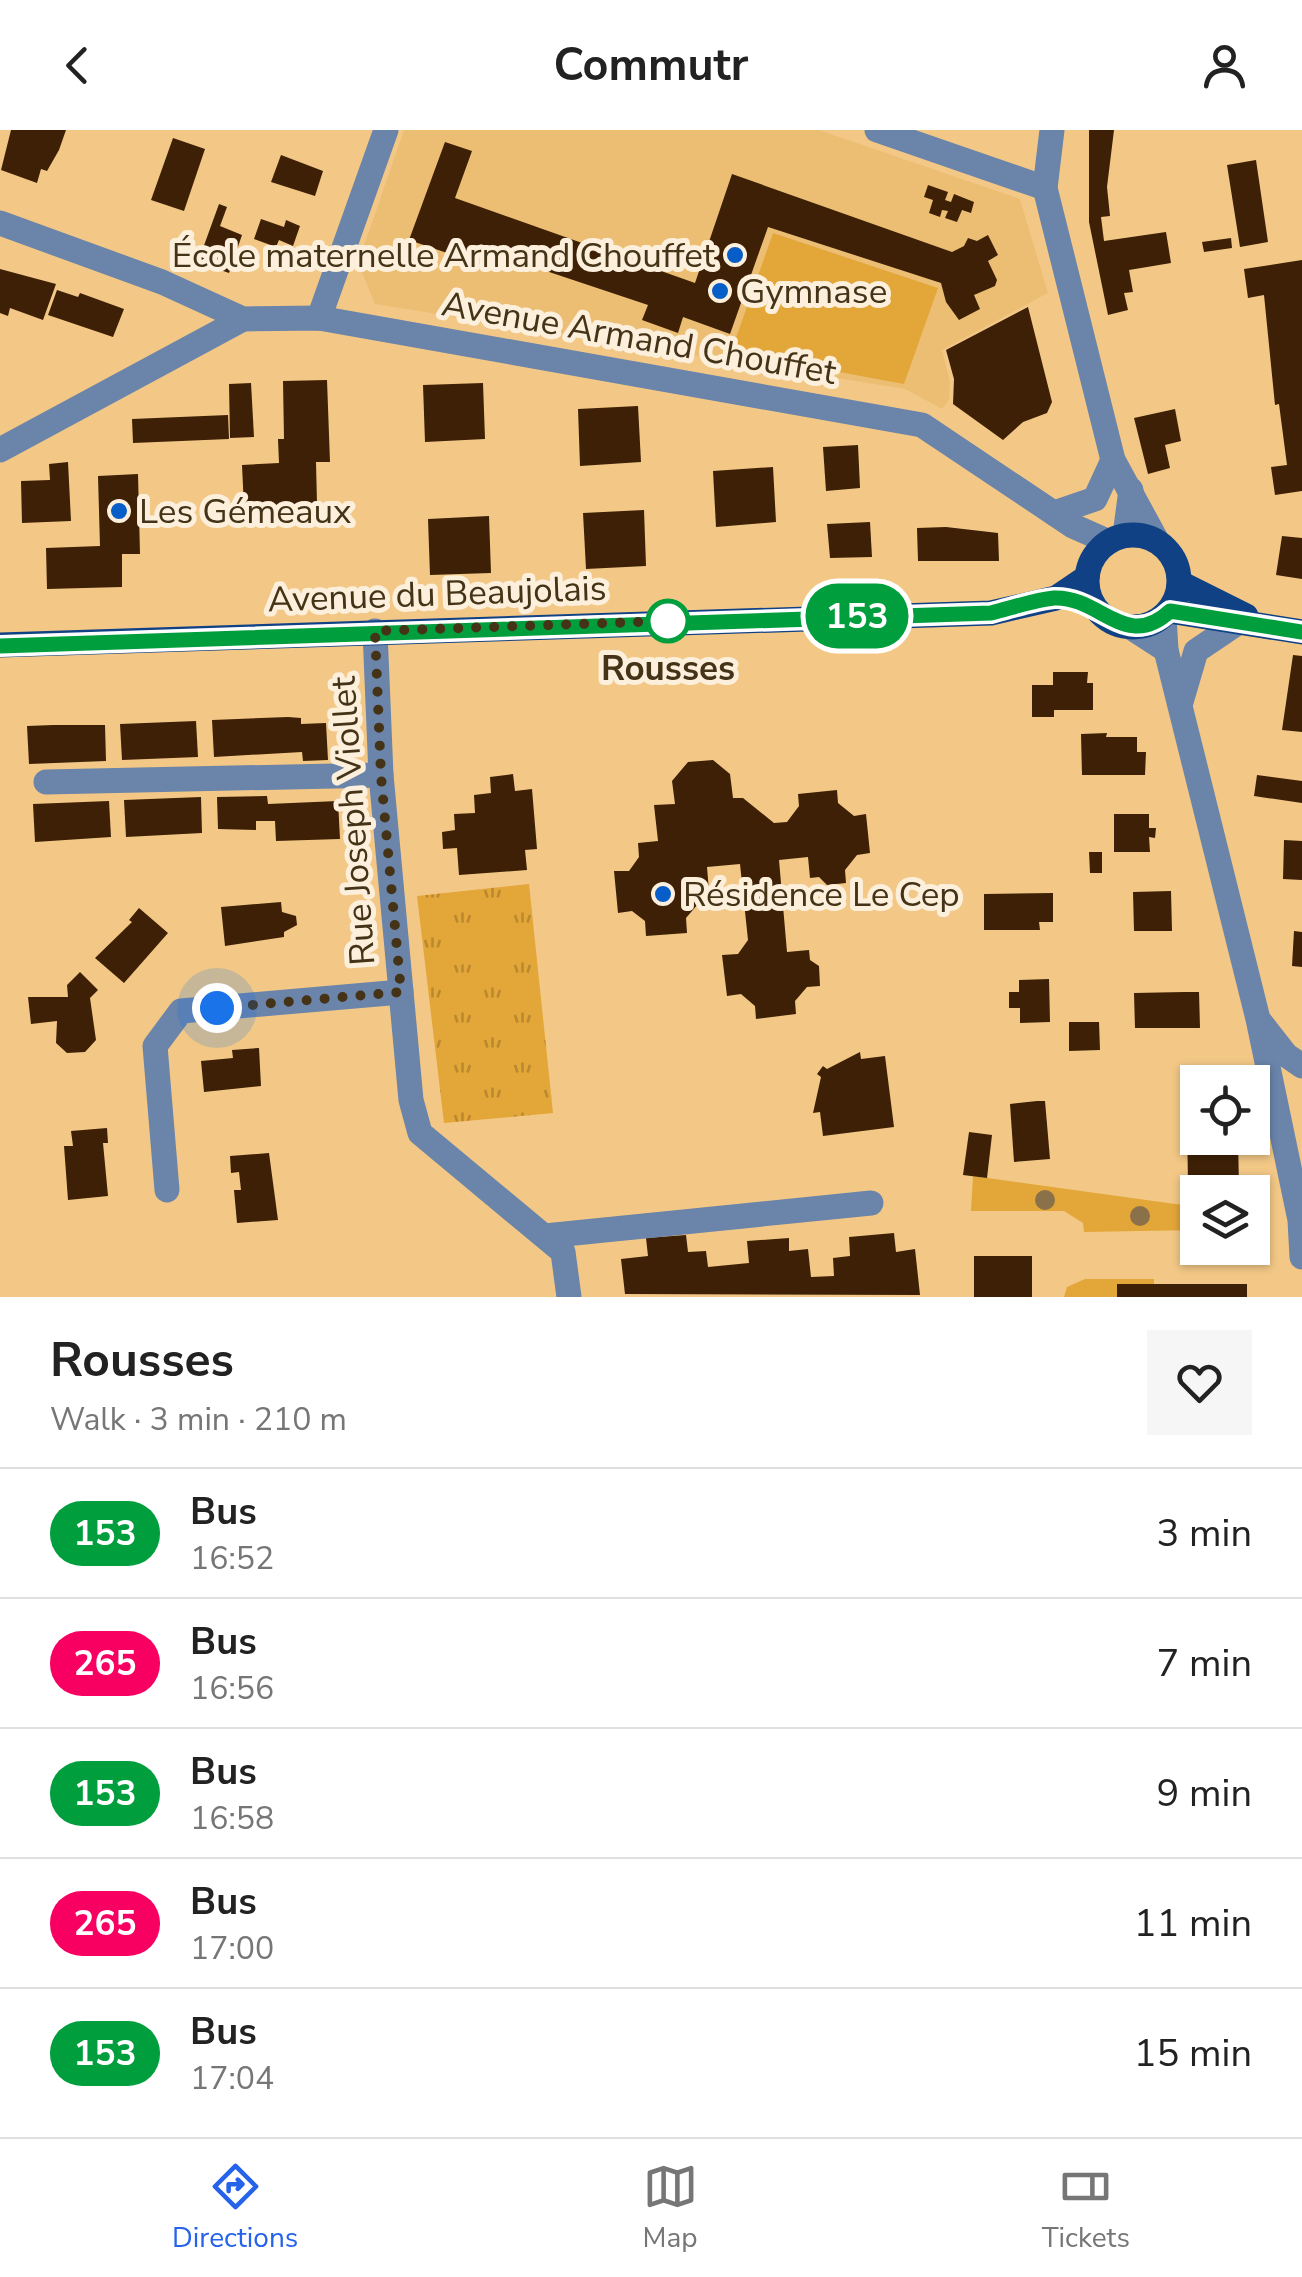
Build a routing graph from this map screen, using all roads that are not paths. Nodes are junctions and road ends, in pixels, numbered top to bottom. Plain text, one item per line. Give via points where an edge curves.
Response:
1 (386, 130) edge
2 (877, 130) edge
3 (1052, 130) edge
4 (1045, 188) junction
5 (0, 223) edge
6 (319, 318) junction
7 (243, 319) junction
8 (0, 450) edge
9 (1113, 460) junction
10 (1130, 490) junction
11 (1064, 520) junction
12 (1158, 541) junction
13 (1103, 553) junction
14 (1180, 583) junction
15 (1056, 598) junction
16 (1094, 606) junction
17 (1167, 613) junction
18 (1238, 622) junction
19 (1268, 627) junction
20 (1132, 628) junction
21 (375, 631) junction
22 (1302, 632) edge
23 (0, 646) edge
24 (1166, 650) junction
25 (1180, 707) junction
26 (381, 776) junction
27 (46, 782) dead end
28 (401, 992) junction
29 (1258, 1019) junction
30 (1302, 1066) edge
31 (1302, 1117) edge
32 (1283, 1141) junction
33 (167, 1190) dead end
34 (871, 1203) dead end
35 (1301, 1217) edge
36 (544, 1236) junction
37 (1302, 1257) edge
38 (569, 1297) edge

1 - 6 street
2 - 4 street
3 - 4 street
4 - 9 street
5 - 7 street, Avenue Armand Chouffet
6 - 7 street, Avenue Armand Chouffet
6 - 11 street, Avenue Armand Chouffet via 922,425
7 - 8 street
9 - 10 street
9 - 11 street via 1095,500
10 - 12 street
10 - 13 street
11 - 13 street, Avenue Armand Chouffet
12 - 13 main road
12 - 14 main road via 1174,559
13 - 15 main road, Avenue du Beaujolais
13 - 16 main road
14 - 17 main road
14 - 19 main road
15 - 16 main road, Avenue du Beaujolais
15 - 21 main road, Avenue du Beaujolais via 991,613
16 - 20 main road
17 - 18 main road
17 - 20 main road
17 - 24 street
18 - 19 main road
18 - 25 street via 1196,651
19 - 22 main road
20 - 24 street
21 - 23 main road, Avenue du Beaujolais
21 - 26 street, Rue Joseph Viollet
24 - 25 street
25 - 29 street
26 - 27 street
26 - 28 street, Rue Joseph Viollet
28 - 33 street via 180,1011 155,1046
28 - 36 street, Rue Joseph Viollet via 410,1100 420,1134
29 - 30 street
29 - 32 street
31 - 32 street
32 - 35 street
34 - 36 street
35 - 37 street
36 - 38 street, Rue Joseph Viollet via 564,1252

